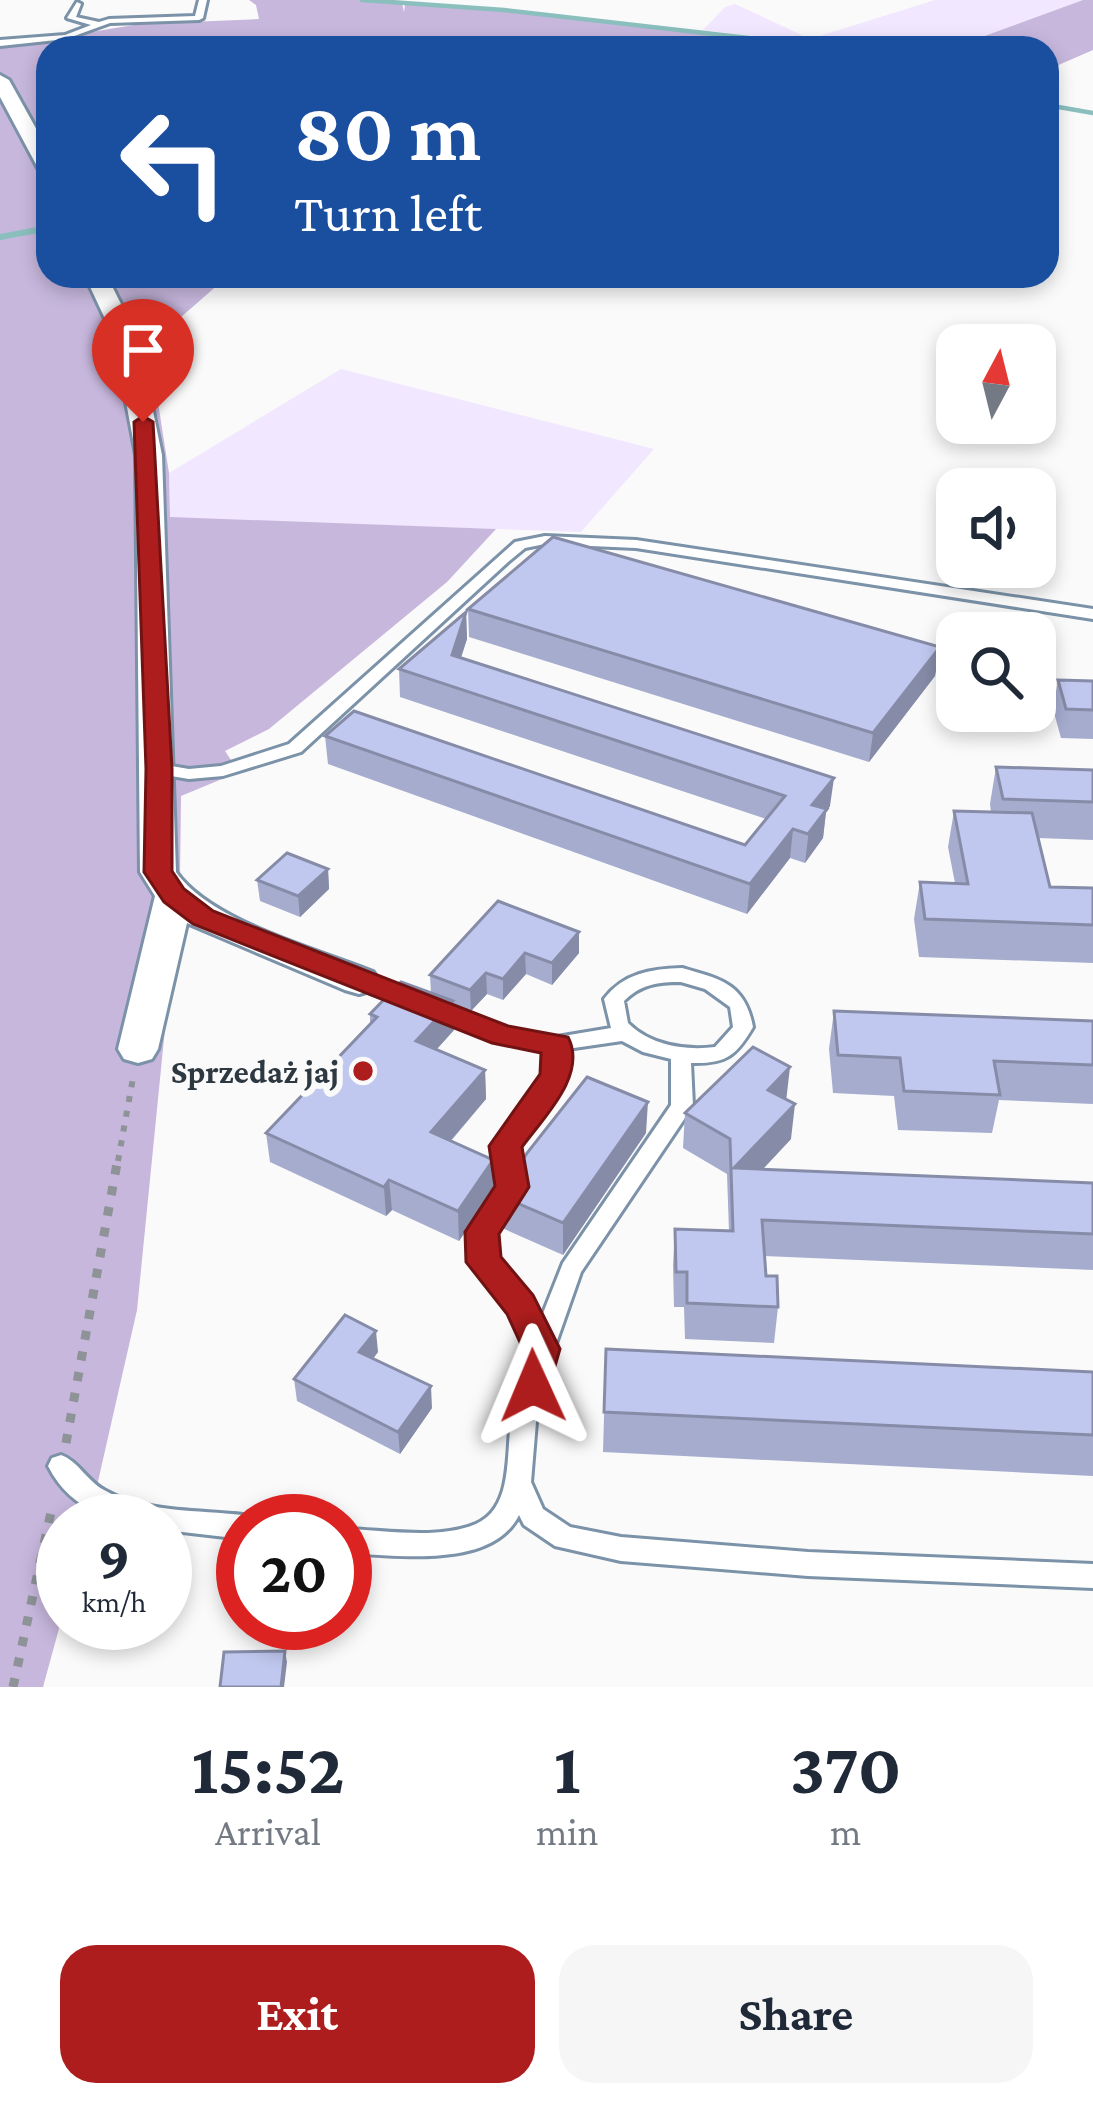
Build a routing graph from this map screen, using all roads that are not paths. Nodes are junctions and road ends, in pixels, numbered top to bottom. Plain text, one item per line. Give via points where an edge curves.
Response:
1 (203, 0) edge
2 (140, 2) edge
3 (77, 4) dead end
4 (136, 19) junction
5 (98, 24) junction
6 (68, 36) edge
7 (36, 40) edge
8 (0, 43) edge
9 (0, 80) edge
10 (36, 146) edge
11 (102, 288) edge
12 (1093, 614) edge
13 (159, 769) junction
14 (174, 896) junction
15 (359, 981) joint
16 (625, 1034) junction
17 (557, 1044) junction
18 (139, 1049) road end
19 (681, 1053) junction
20 (542, 1349) junction
21 (61, 1466) road end
22 (518, 1482) junction
23 (216, 1523) edge
24 (372, 1542) edge
25 (1093, 1576) edge

1 - 4 lane via 200,18
2 - 4 lane
3 - 5 lane via 71,18
4 - 5 lane
5 - 6 lane
7 - 8 lane
9 - 10 street
11 - 13 street via 126,338 148,455
12 - 13 lane via 635,544 545,540 502,559 295,748 223,771
13 - 14 street via 158,872
14 - 15 street via 203,917
14 - 18 street
15 - 17 lane via 503,1036
16 - 17 lane
16 - 19 lane
16 - 19 lane via 614,999 641,976 682,975 739,1004 743,1027 733,1043 718,1054
17 - 20 lane via 556,1076 505,1146 512,1187 482,1232 484,1262 520,1305
19 - 20 lane via 682,1106 571,1269
20 - 22 lane
21 - 23 lane via 89,1500
22 - 24 lane via 503,1519 488,1532 452,1543
22 - 25 lane via 533,1517 564,1538 621,1549

